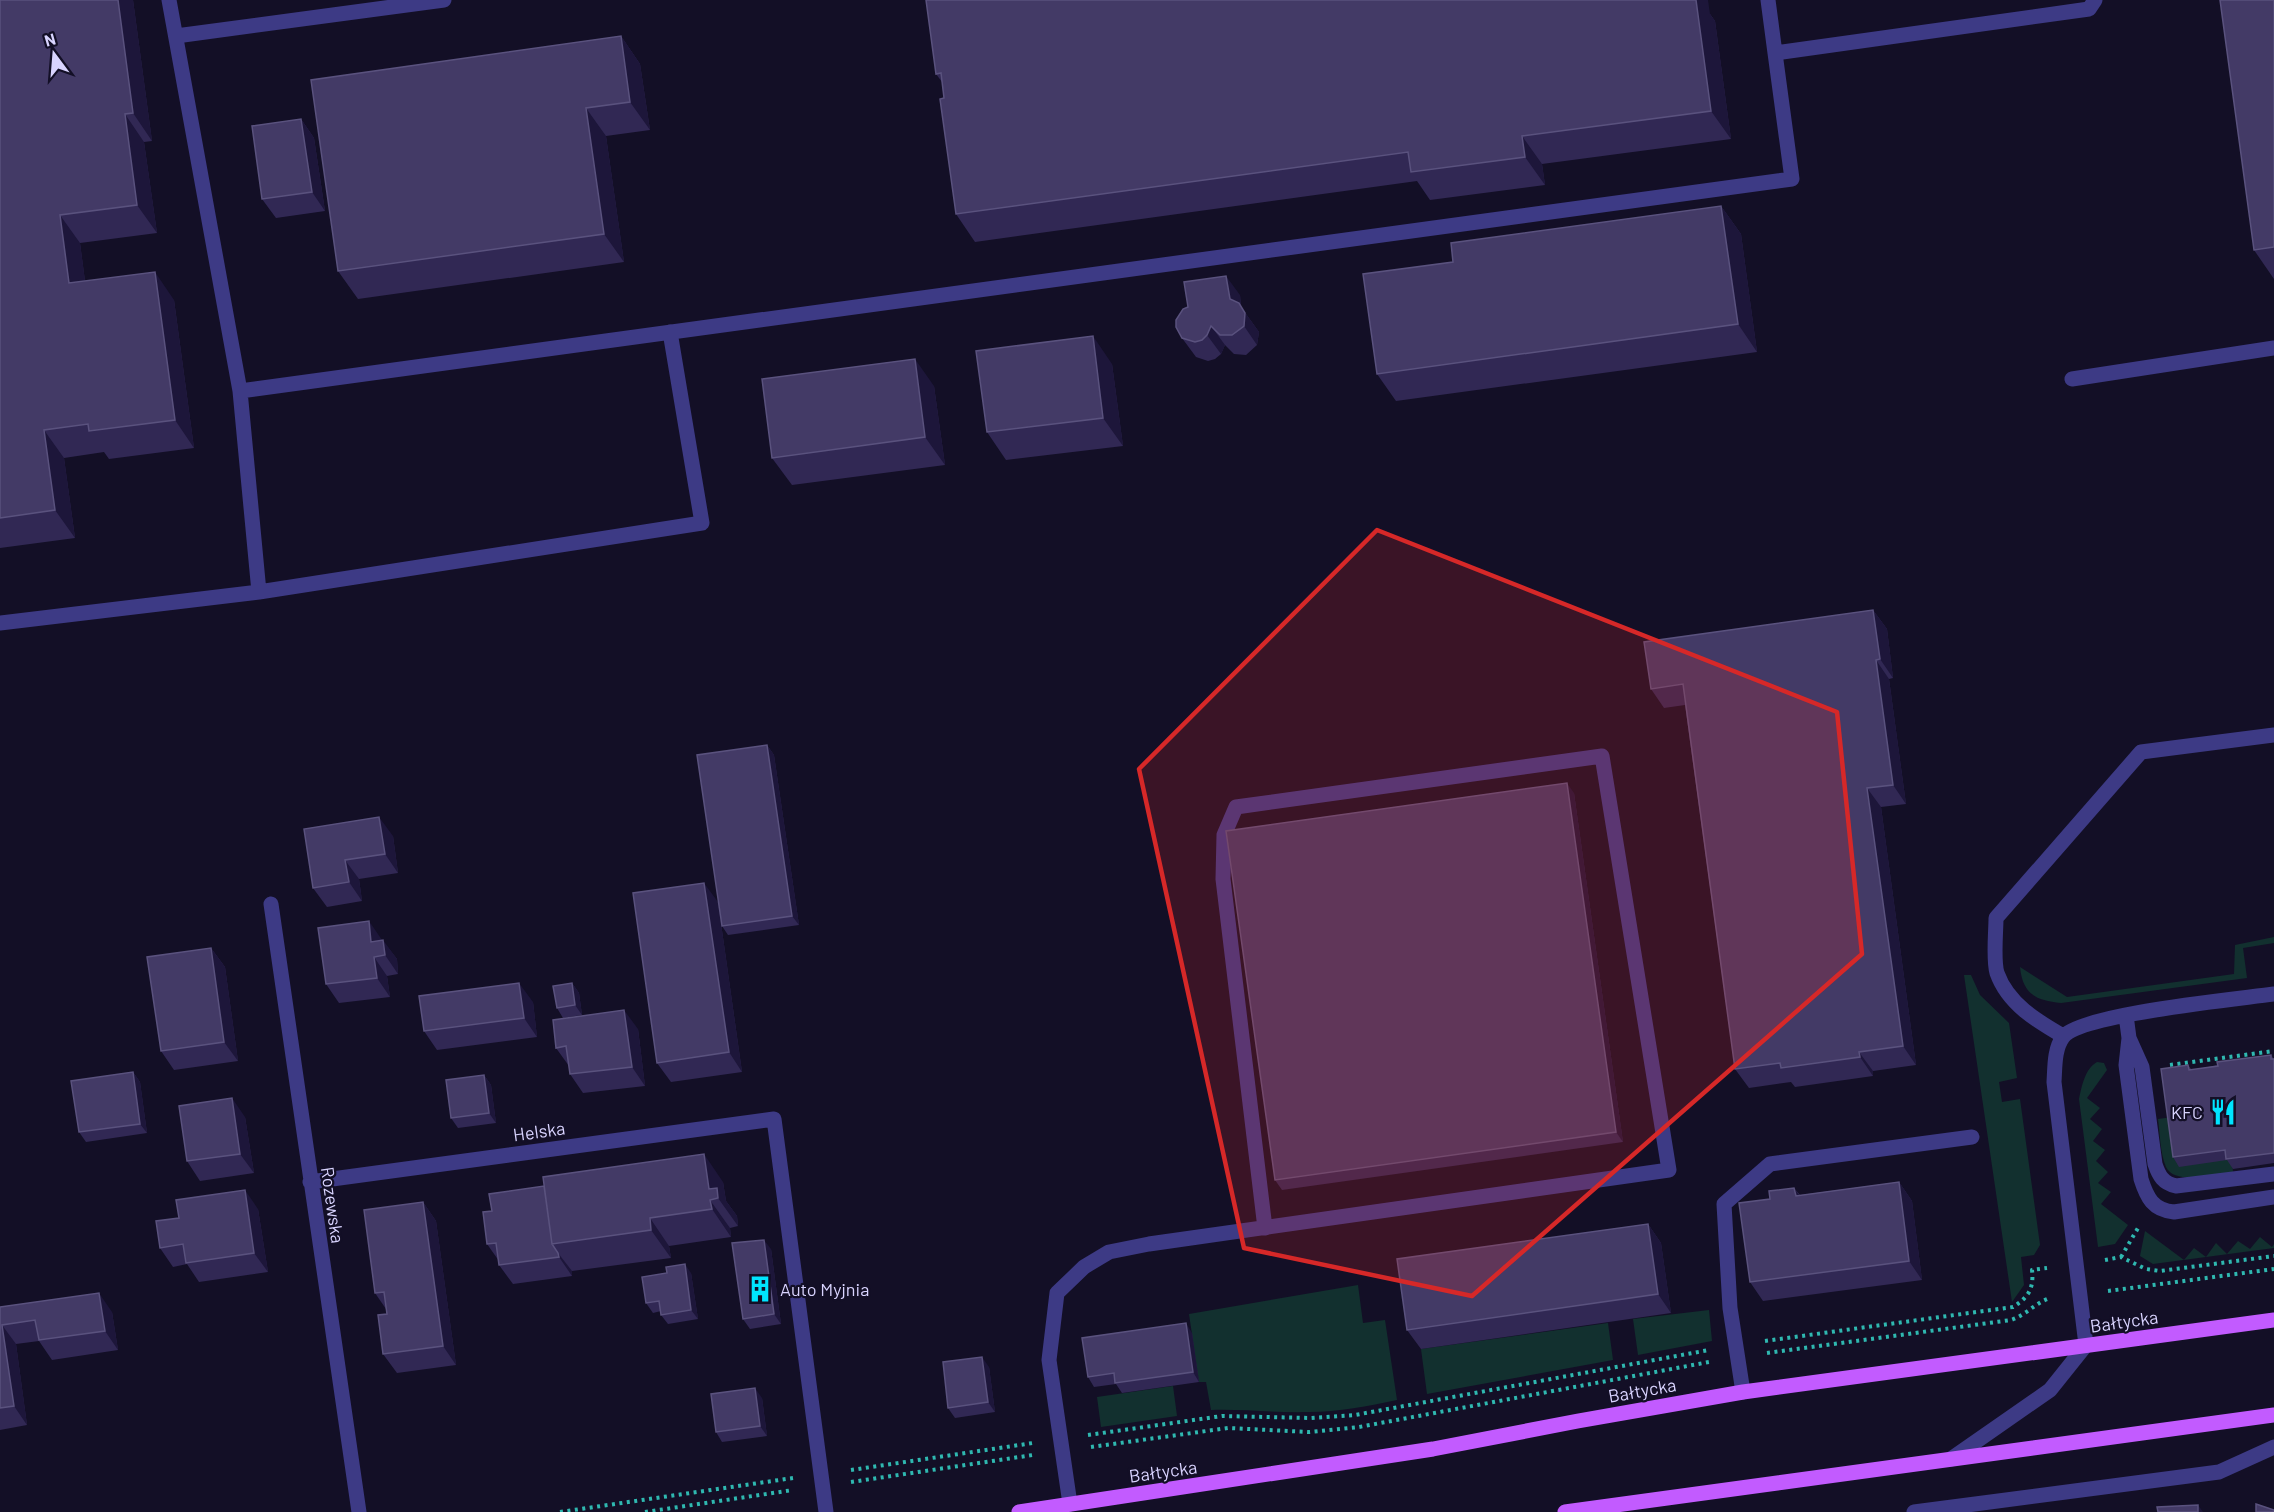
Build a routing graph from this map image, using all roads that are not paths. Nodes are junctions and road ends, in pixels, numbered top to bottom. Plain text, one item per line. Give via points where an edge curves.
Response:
1 (169, 0) edge
2 (444, 0) edge
3 (1768, 0) edge
4 (2095, 0) edge
5 (176, 36) junction
6 (1775, 53) junction
7 (670, 332) junction
8 (2274, 348) edge
9 (2072, 379) dead end
10 (240, 391) junction
11 (259, 592) junction
12 (0, 623) edge
13 (2274, 735) edge
14 (270, 904) dead end
15 (2274, 994) edge
16 (2126, 1015) junction
17 (2063, 1036) junction
18 (2129, 1038) junction
19 (1972, 1137) dead end
20 (2274, 1174) edge
21 (310, 1182) junction
22 (2274, 1197) edge
23 (1265, 1228) junction
24 (2274, 1320) edge
25 (2086, 1345) junction
26 (1743, 1392) junction
27 (2274, 1415) edge
28 (2274, 1447) edge
29 (1951, 1459) junction
30 (1070, 1504) junction
31 (359, 1512) edge
32 (826, 1512) edge
33 (1019, 1512) edge
34 (1565, 1512) edge
35 (1914, 1512) edge

1 - 5 street
2 - 5 street
3 - 6 street
4 - 6 street via 2089,9
5 - 10 street
6 - 7 street via 1792,179
7 - 10 street
7 - 11 street via 702,523
8 - 9 street
10 - 11 street
11 - 12 street
13 - 17 street via 2141,752 1996,918 1997,972 2009,995 2033,1018
14 - 21 street, Rozewska
15 - 16 street
16 - 17 street via 2083,1025
16 - 18 street
17 - 25 street via 2056,1056 2054,1082
18 - 20 street via 2142,1066 2155,1164 2161,1179 2176,1186
18 - 22 street via 2126,1065 2140,1168 2152,1204 2174,1212
19 - 26 street via 1770,1164 1724,1204 1730,1308
21 - 31 street, Rozewska
21 - 32 street, Helska via 774,1119
23 - 23 street via 1223,879 1224,835 1236,807 1602,756 1668,1170
23 - 30 street via 1109,1252 1083,1267 1057,1293 1049,1360
24 - 25 main road, Bałtycka
25 - 26 main road, Bałtycka
25 - 29 street via 2050,1390
26 - 30 main road, Bałtycka via 1433,1449
27 - 29 main road
28 - 35 street via 2219,1472
29 - 34 main road
30 - 33 main road, Bałtycka

